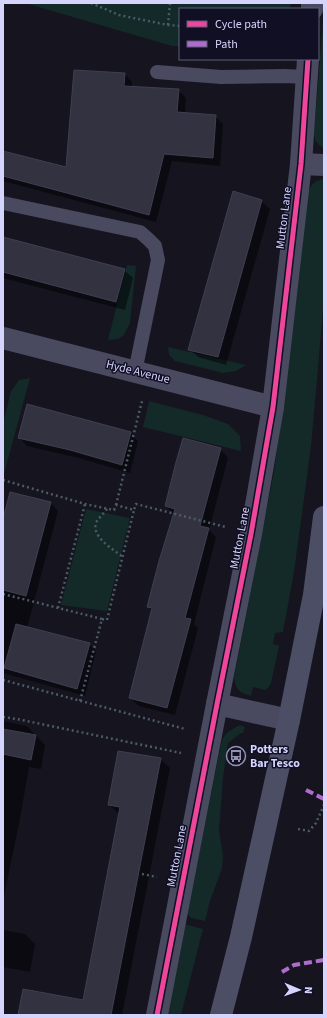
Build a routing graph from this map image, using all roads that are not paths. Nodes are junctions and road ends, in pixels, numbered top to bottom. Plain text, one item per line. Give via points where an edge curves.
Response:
1 (308, 68) edge
2 (157, 72) dead end
3 (300, 164) junction
4 (324, 165) edge
5 (3, 203) edge
6 (4, 342) edge
7 (142, 373) junction
8 (273, 407) junction
9 (324, 517) edge
10 (319, 596) edge
11 (217, 704) junction
12 (289, 720) junction
13 (224, 1014) edge
14 (156, 1015) edge

1 - 2 lane via 284,76 221,77
1 - 3 street, Mutton Lane
3 - 4 street
3 - 8 street, Mutton Lane
5 - 7 lane via 140,232 155,246 158,260
6 - 7 street, Hyde Avenue
7 - 8 street, Hyde Avenue
8 - 11 street, Mutton Lane
9 - 10 main road
10 - 12 main road
11 - 12 street
11 - 14 street, Mutton Lane
12 - 13 main road

